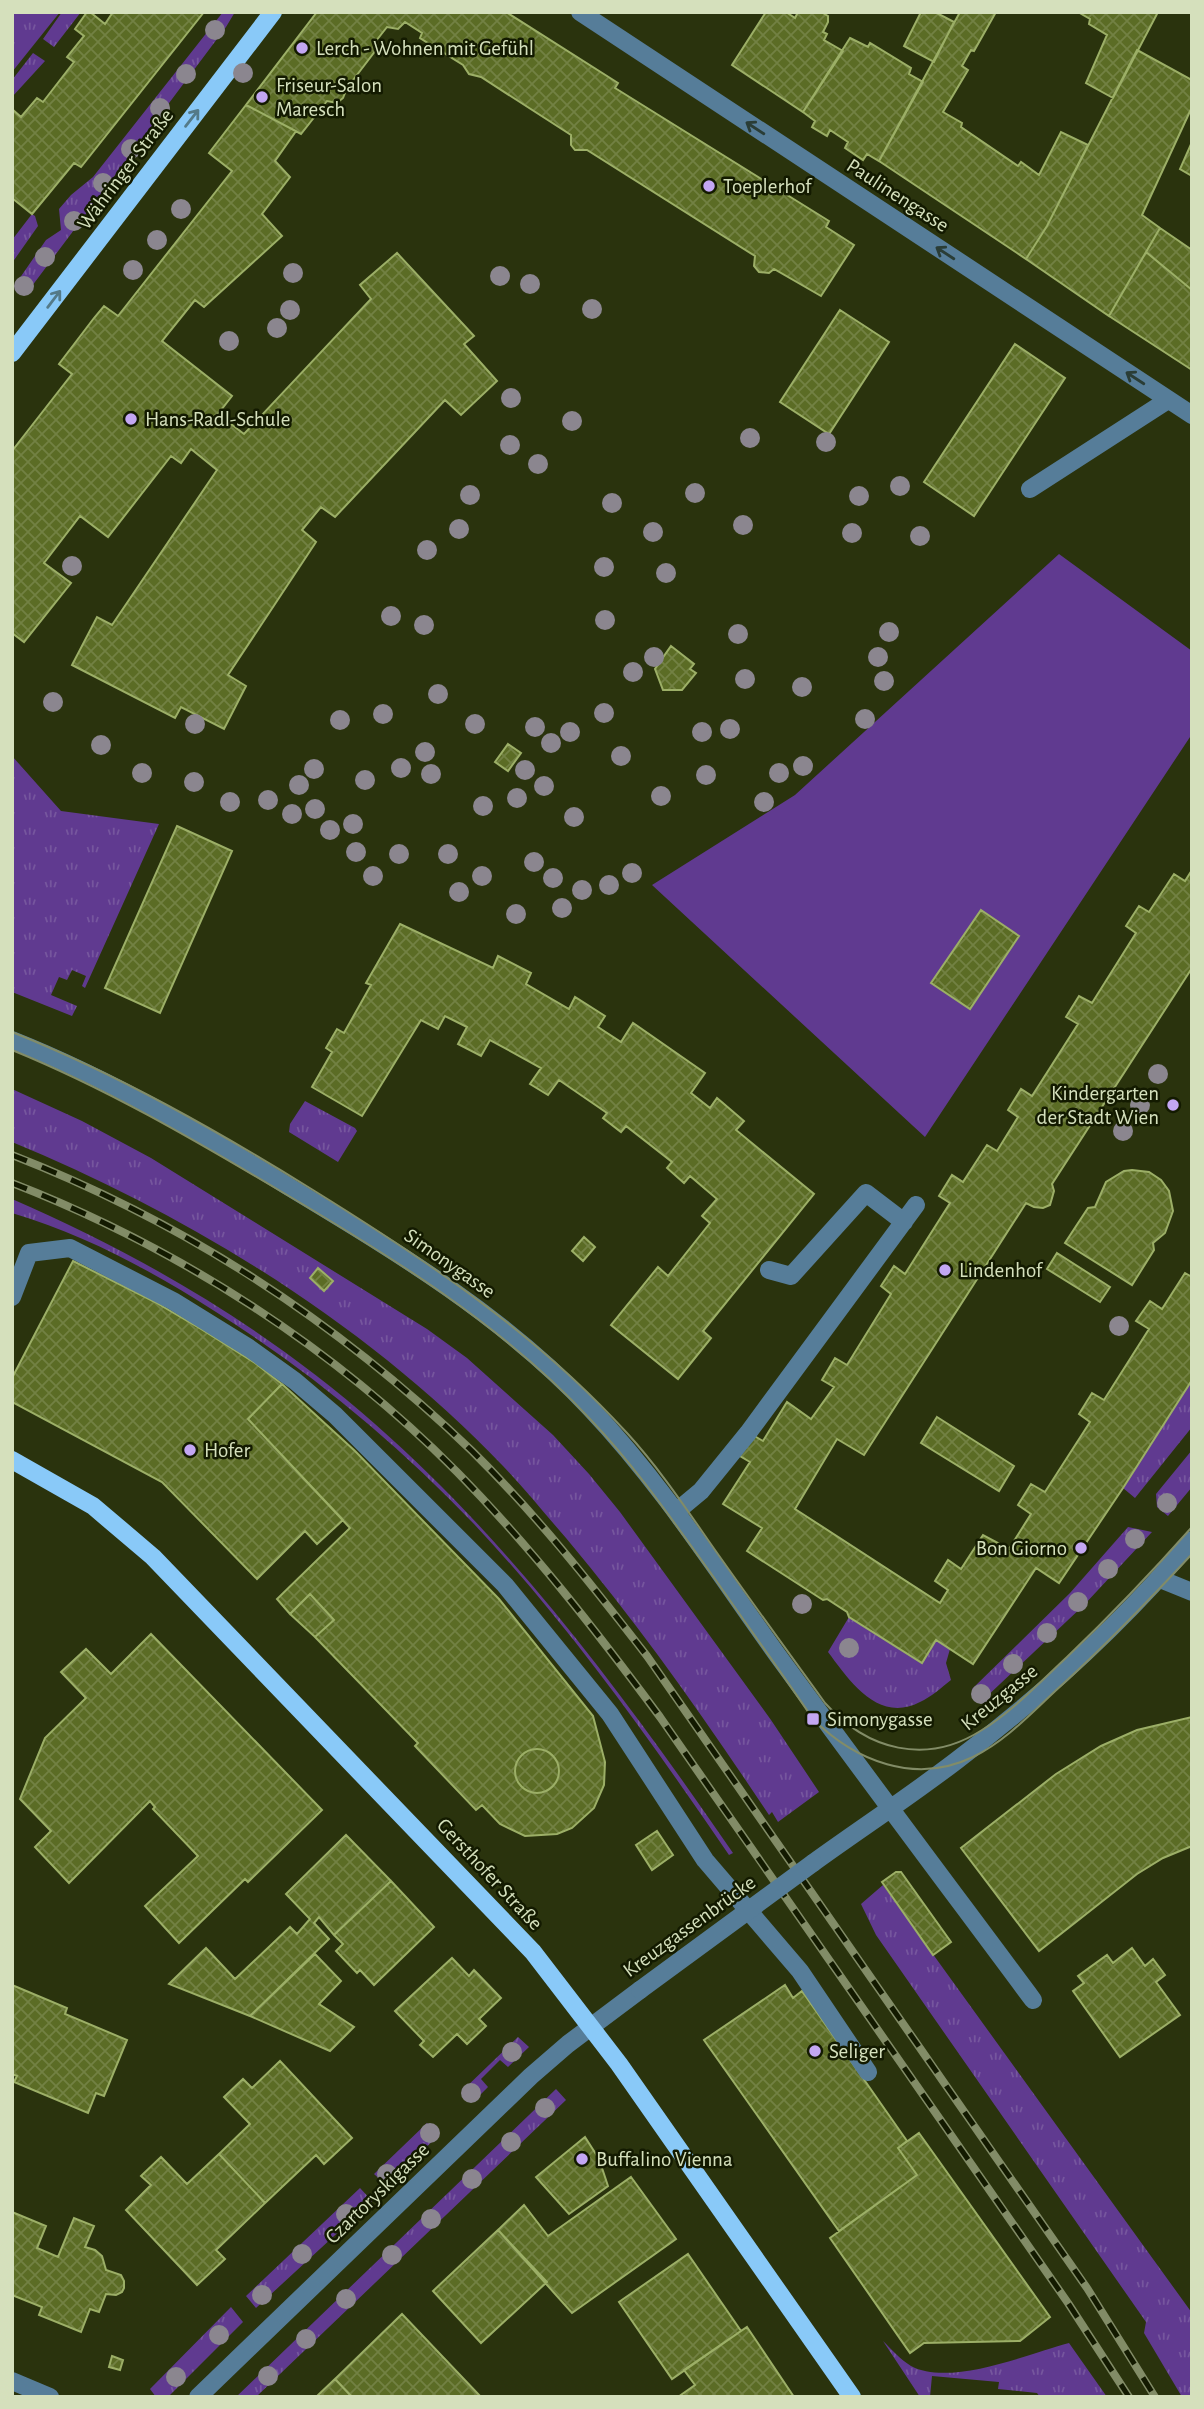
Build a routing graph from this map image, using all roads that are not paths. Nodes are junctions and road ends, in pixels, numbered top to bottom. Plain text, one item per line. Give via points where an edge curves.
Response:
1 (274, 12) edge
2 (580, 12) edge
3 (12, 353) edge
4 (1168, 400) junction
5 (1192, 415) edge
6 (1030, 489) dead end
7 (12, 1041) edge
8 (916, 1205) dead end
9 (904, 1222) junction
10 (769, 1270) dead end
11 (12, 1297) edge
12 (12, 1460) edge
13 (677, 1511) junction
14 (1192, 1540) edge
15 (1160, 1578) junction
16 (1192, 1592) edge
17 (889, 1808) junction
18 (813, 1863) joint
19 (1033, 2000) dead end
20 (592, 2026) junction
21 (869, 2072) dead end
22 (12, 2381) edge
23 (50, 2397) edge
24 (198, 2397) edge
25 (852, 2397) edge

3 -> 1 main road, Währinger Straße
4 -> 2 street, Paulinengasse
4 - 5 street, Paulinengasse
4 - 6 street
7 - 13 street, Simonygasse via 106,1082 236,1154 458,1295 525,1345 565,1383
8 - 9 street
9 - 10 street via 866,1193 791,1276
9 - 13 street via 748,1433 701,1491
11 - 21 street via 29,1253 70,1248 214,1325 335,1415 505,1585 610,1714 705,1860 800,1971
12 - 20 main road, Gersthofer Straße via 93,1506 153,1557 510,1926
13 - 17 street, Simonygasse
14 - 15 street, Kreuzgasse
15 - 16 street
15 - 17 street, Kreuzgasse via 1065,1672 954,1763
17 - 18 street, Kreuzgasse
17 - 19 street, Simonygasse
18 - 20 street, Kreuzgassenbrücke, bridge
20 - 24 street, Czartoryskigasse via 531,2076
20 - 25 main road, Gersthofer Straße
22 - 23 street

